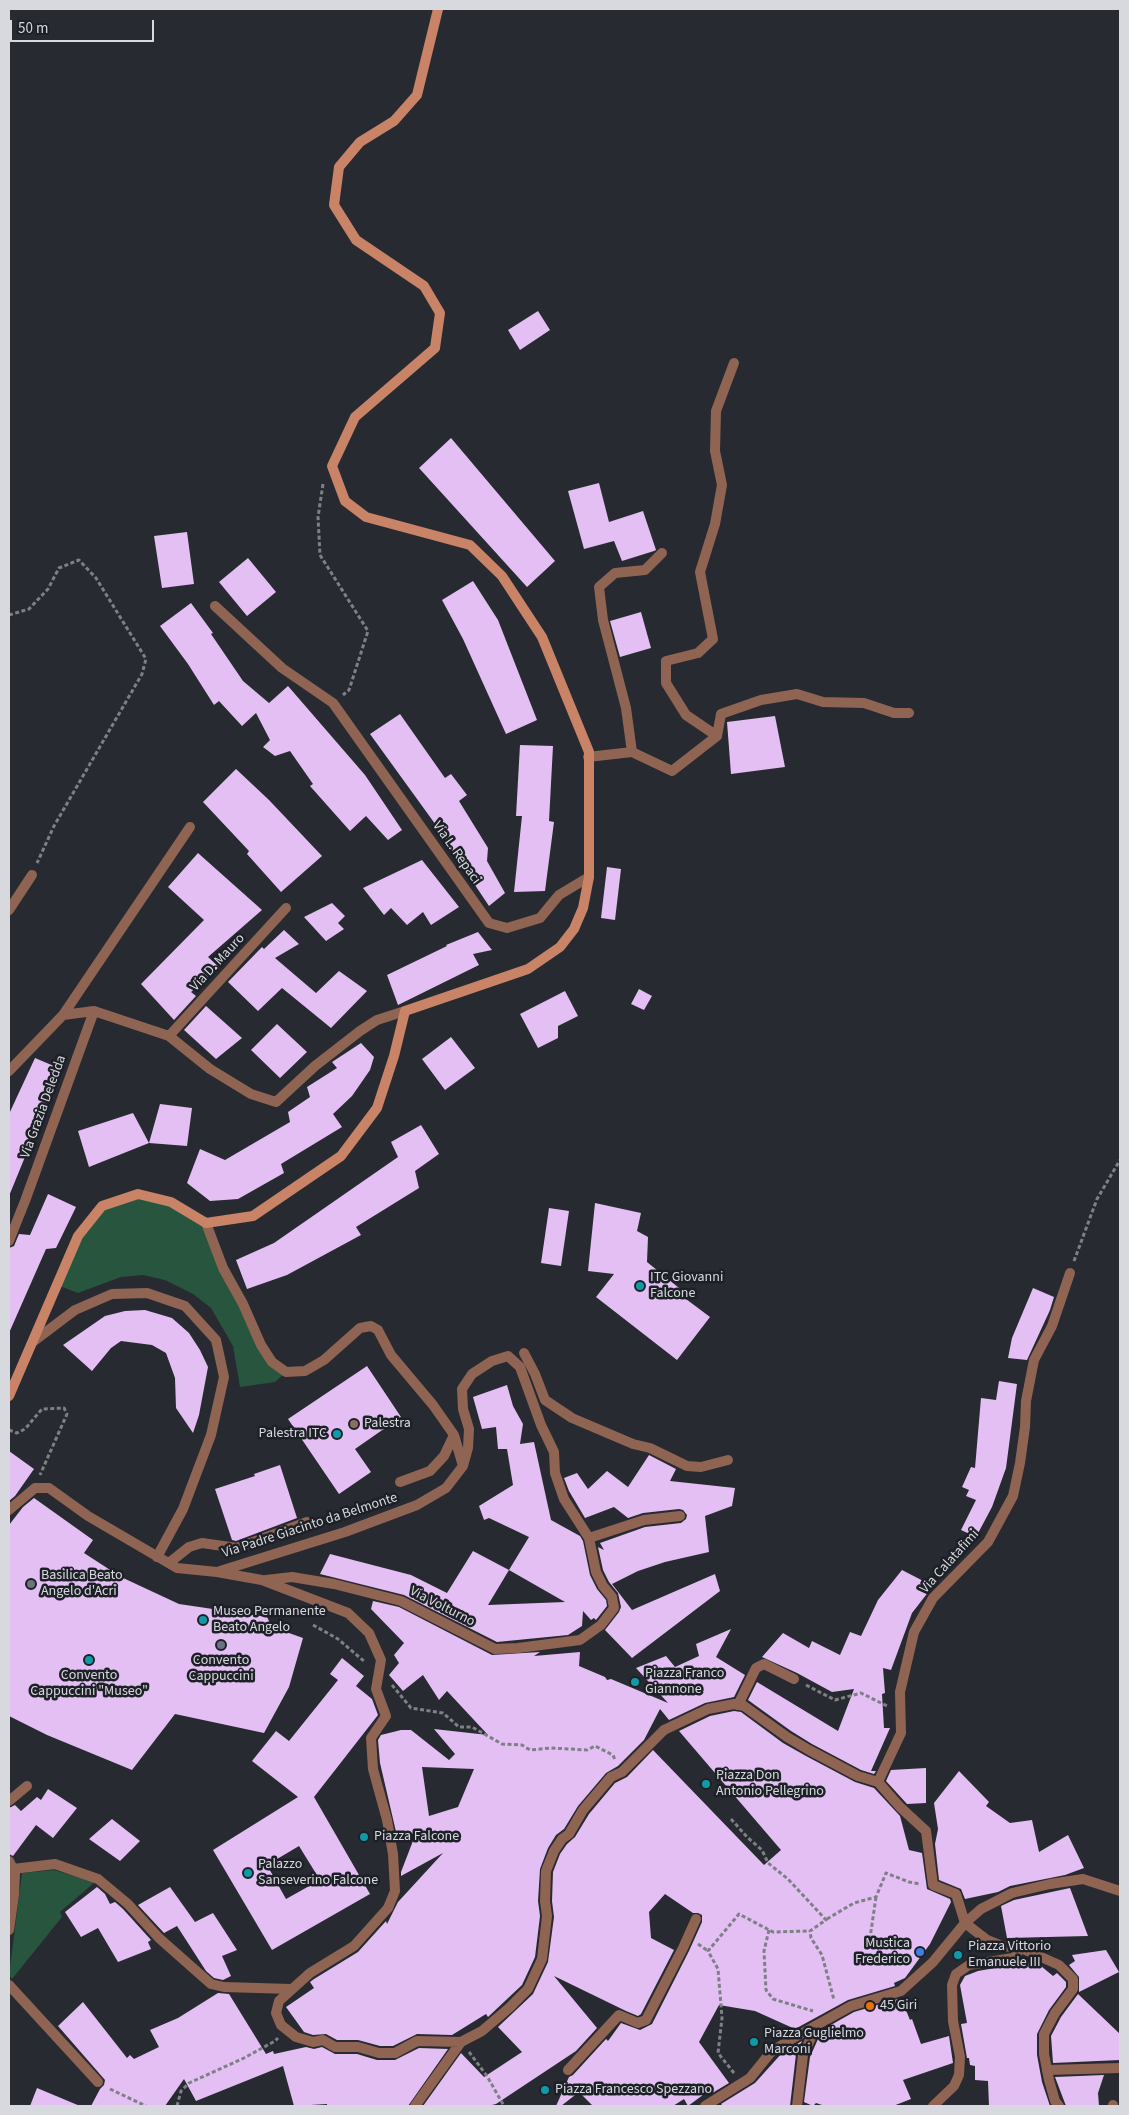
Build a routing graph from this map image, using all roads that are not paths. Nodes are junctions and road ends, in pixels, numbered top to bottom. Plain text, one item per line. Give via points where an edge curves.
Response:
1 (438, 9) edge
2 (734, 363) dead end
3 (662, 553) dead end
4 (215, 606) dead end
5 (909, 713) dead end
6 (717, 736) junction
7 (632, 752) junction
8 (588, 757) junction
9 (190, 827) dead end
10 (32, 875) road end
11 (589, 877) junction
12 (286, 908) dead end
13 (9, 910) edge
14 (94, 1011) junction
15 (405, 1011) junction
16 (63, 1015) junction
17 (169, 1036) junction
18 (9, 1071) edge
19 (206, 1223) junction
20 (9, 1240) edge
21 (1070, 1273) road end
22 (34, 1341) junction
23 (524, 1353) dead end
24 (9, 1396) edge
25 (454, 1435) junction
26 (728, 1460) dead end
27 (462, 1466) junction
28 (400, 1482) dead end
29 (9, 1510) edge
30 (680, 1516) dead end
31 (307, 1522) dead end
32 (589, 1538) junction
33 (157, 1557) junction
34 (169, 1564) junction
35 (217, 1572) junction
36 (262, 1580) junction
37 (794, 1679) road end
38 (738, 1705) junction
39 (878, 1782) junction
40 (27, 1786) dead end
41 (9, 1801) edge
42 (11, 1865) edge
43 (1120, 1891) edge
44 (696, 1919) dead end
45 (965, 1923) junction
46 (9, 1930) edge
47 (1021, 1948) junction
48 (9, 1985) edge
49 (291, 1989) junction
50 (816, 2026) junction
51 (461, 2042) junction
52 (1120, 2068) edge
53 (568, 2070) dead end
54 (1047, 2070) junction
55 (98, 2082) road end
56 (415, 2106) edge
57 (705, 2106) edge
58 (797, 2106) edge
59 (933, 2106) edge
60 (1059, 2106) edge

1 - 8 street via 417,94 394,121 360,142 339,167 334,205 356,240 424,286 440,313 435,348 355,417 332,466 345,500 366,517 470,545 502,576 542,637
2 - 6 street via 716,411 715,451 722,485 715,524 700,572 713,639 698,653 666,660 666,683 686,715
3 - 7 street via 646,570 615,573 599,587 603,620 626,708
4 - 11 street, Via L. Repaci via 282,668 332,703 489,923 507,928 540,918 560,896
5 - 6 street via 894,713 864,703 823,702 797,694 761,700 721,714
6 - 7 street via 672,771
7 - 8 street
8 - 11 street
9 - 16 street
10 - 13 street
11 - 15 street via 583,908 560,947 528,968
12 - 17 street, Via D. Mauro
14 - 16 street
14 - 17 street
14 - 20 street, Via Grazia Deledda
15 - 17 street via 377,1020 360,1031 314,1066 276,1102 250,1094 210,1069
15 - 19 street via 377,1108 341,1156 253,1216
16 - 18 street
19 - 22 street via 171,1202 138,1194 102,1206 78,1236
19 - 25 street via 223,1268 272,1362 286,1372 305,1371 324,1360 360,1328 371,1326 378,1330 391,1355
21 - 39 street, Via Calatafimi via 1052,1326 1034,1360 1020,1463 1012,1496 988,1542 933,1598 914,1632 900,1692 900,1733
22 - 24 street
22 - 33 street via 75,1310 112,1294 147,1293 185,1306 216,1340 224,1377 212,1434 183,1509
23 - 26 street via 546,1400 572,1418 687,1466 701,1467
25 - 27 street
25 - 28 street via 444,1456 430,1471
27 - 32 street via 468,1448 469,1429 462,1389 472,1374 492,1361 508,1356 520,1367 554,1452 555,1473 564,1499
27 - 35 street, Via Padre Giacinto da Belmonte via 446,1488 417,1505 345,1532
29 - 33 street via 35,1488 49,1488 88,1516
30 - 32 street via 644,1520
31 - 34 street via 237,1548 202,1543 189,1547
32 - 36 street, Via Volturno via 596,1572 612,1597 614,1608 601,1625 580,1640 518,1648 495,1648 401,1601 292,1577
33 - 34 street
34 - 35 street via 177,1568
35 - 36 street
36 - 49 street via 348,1613 369,1633 381,1660 376,1689 386,1716 371,1738 373,1769 388,1820 395,1891 388,1908 354,1946 310,1973
37 - 38 street via 764,1664 756,1668
38 - 39 street via 809,1750 858,1776
38 - 51 street via 708,1709 664,1730 595,1795 569,1834 562,1839 546,1871 542,1959 534,1980 514,2003 482,2030
39 - 45 street via 926,1831 933,1885 956,1894
40 - 41 street
42 - 46 street via 14,1895
42 - 49 street via 55,1864 98,1879 211,1984
43 - 45 street via 1082,1879 1012,1894 981,1909
44 - 53 street via 646,2020 638,2023 619,2015
45 - 47 street via 987,1940
45 - 50 street via 933,1962 901,1990 851,2006
47 - 54 street via 1059,1965 1073,1979 1073,1988 1044,2034
47 - 59 street via 1013,1958 969,1965 956,1974 952,1985 953,2021 960,2057 959,2075 954,2086
48 - 55 street
49 - 51 street via 279,2001 276,2013 281,2025 296,2037 314,2042 323,2040 335,2047 358,2047 378,2054 395,2053 417,2041
50 - 57 street via 771,2052 750,2078
50 - 58 street via 803,2055
51 - 56 street
52 - 54 street
54 - 60 street

